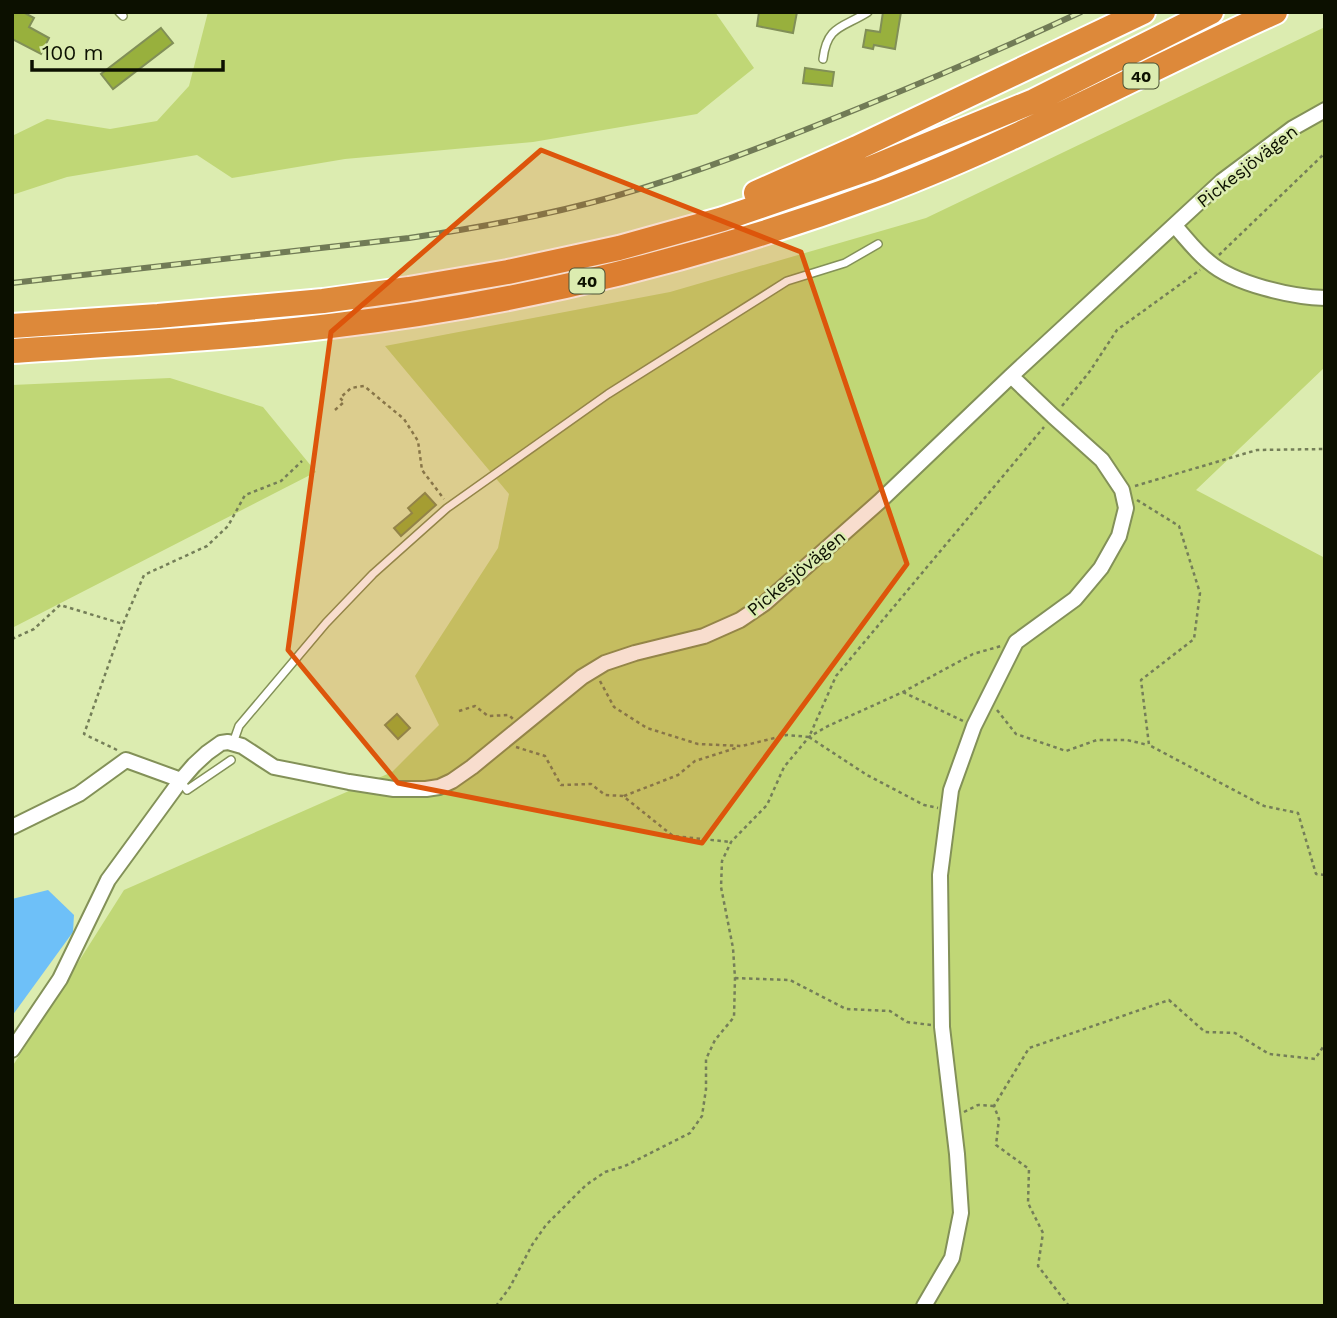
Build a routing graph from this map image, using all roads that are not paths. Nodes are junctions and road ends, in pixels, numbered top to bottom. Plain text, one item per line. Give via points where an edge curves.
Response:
1 (868, 12) edge
2 (1143, 12) edge
3 (1211, 12) edge
4 (1275, 12) edge
5 (822, 59) dead end
6 (1325, 110) edge
7 (1174, 226) junction
8 (878, 244) dead end
9 (574, 258) junction
10 (1325, 298) edge
11 (12, 326) edge
12 (12, 351) edge
13 (1012, 376) junction
14 (233, 743) junction
15 (231, 760) dead end
16 (181, 780) junction
17 (12, 827) edge
18 (12, 1050) edge
19 (924, 1306) edge

1 - 5 lane via 836,28
2 - 9 highway via 767,189
3 - 9 highway, 40 via 1034,100 872,168 723,219
4 - 12 highway, 40 via 978,154 810,218 627,272 452,308 329,327
6 - 7 street, Pickesjövägen via 1222,181
7 - 10 street via 1210,263 1252,284
7 - 13 street, Pickesjövägen
8 - 14 lane via 845,263 787,281 608,394 447,508 326,623 239,726
9 - 11 highway, 40 via 323,301
13 - 14 street, Pickesjövägen via 765,603 705,636 635,653 594,669 452,781 412,789 349,782 274,767
13 - 19 street via 1102,460 1122,490 1126,508 1119,536 1101,568 1075,599 1016,642 974,726 951,790 940,875 942,1027 961,1213 952,1258
14 - 16 street via 216,746
15 - 16 lane via 187,790
16 - 17 street via 125,760 79,794
16 - 18 street via 108,880 60,979

